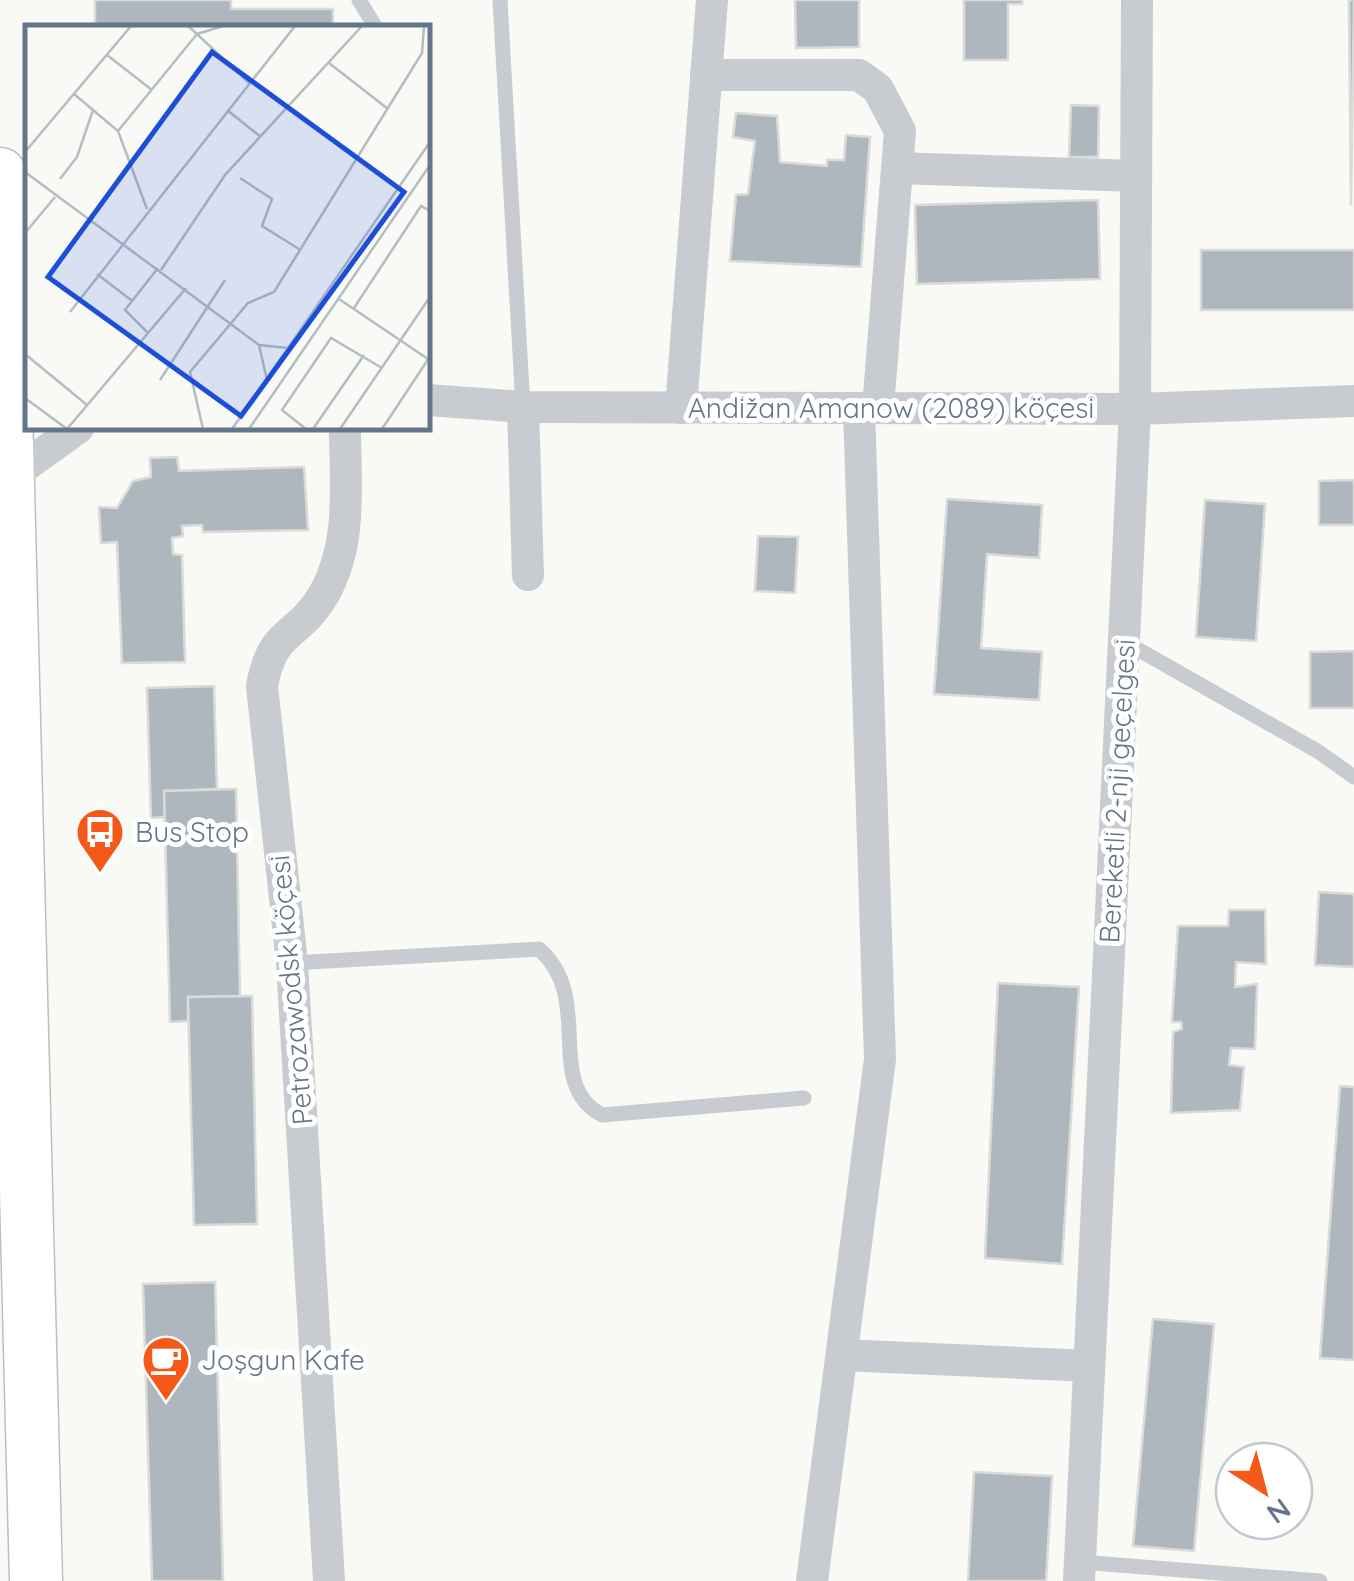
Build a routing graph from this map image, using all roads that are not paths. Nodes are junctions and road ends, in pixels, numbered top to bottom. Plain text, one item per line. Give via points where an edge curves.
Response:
1 (359, 0) edge
2 (500, 0) edge
3 (712, 0) edge
4 (1138, 0) edge
5 (374, 25) edge
6 (706, 75) junction
7 (897, 168) junction
8 (0, 174) edge
9 (1136, 176) junction
10 (1, 255) edge
11 (25, 277) edge
12 (430, 400) edge
13 (1354, 401) edge
14 (523, 407) junction
15 (681, 408) junction
16 (869, 408) junction
17 (1135, 408) junction
18 (75, 430) edge
19 (345, 430) edge
20 (7, 479) junction
21 (528, 575) dead end
22 (1124, 641) junction
23 (1354, 777) edge
24 (292, 963) junction
25 (804, 1098) dead end
26 (842, 1355) junction
27 (1089, 1366) junction
28 (1079, 1571) edge
29 (36, 1581) edge
30 (329, 1581) edge
31 (812, 1581) edge
32 (1320, 1581) edge

1 - 5 lane
2 - 14 lane
3 - 6 street
4 - 9 street, Bereketli 2-nji geçelgesi
6 - 7 street via 859,75 888,101 900,131
6 - 15 street
7 - 9 street
7 - 16 street
8 - 10 main road
9 - 17 street, Bereketli 2-nji geçelgesi
10 - 11 street
10 - 20 main road
12 - 14 street, Andižan Amanow (2089) köçesi
13 - 17 street, Andižan Amanow (2089) köçesi
14 - 15 street, Andižan Amanow (2089) köçesi
14 - 21 street
15 - 16 street, Andižan Amanow (2089) köçesi
16 - 17 street, Andižan Amanow (2089) köçesi
16 - 26 street via 880,1060
17 - 22 street, Bereketli 2-nji geçelgesi
18 - 20 street
19 - 24 street, Petrozawodsk köçesi via 344,546 324,594 268,654 262,686
20 - 29 main road
22 - 23 lane
22 - 27 street, Bereketli 2-nji geçelgesi
24 - 25 lane via 540,949 567,988 572,1081 587,1107 602,1116
24 - 30 street, Petrozawodsk köçesi
26 - 27 street
26 - 31 street
27 - 28 street, Bereketli 2-nji geçelgesi
28 - 32 lane

